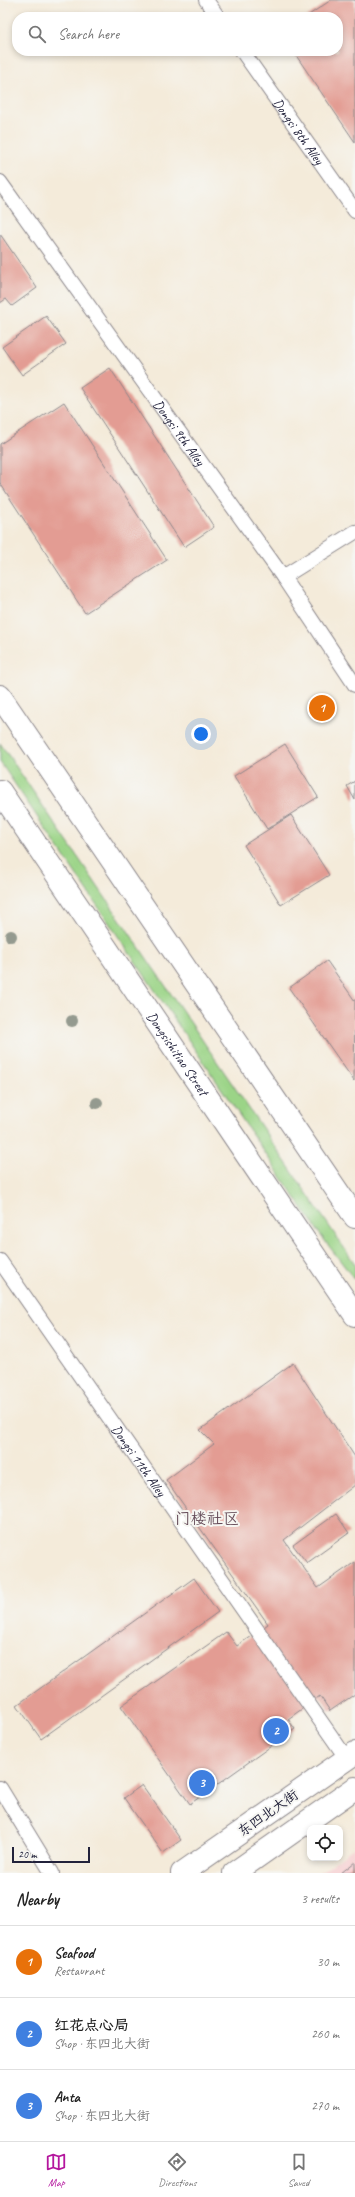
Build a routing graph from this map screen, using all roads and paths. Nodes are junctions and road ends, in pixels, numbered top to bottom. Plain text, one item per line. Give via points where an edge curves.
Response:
1 (206, 0) edge
2 (214, 12) edge
3 (246, 56) edge
4 (0, 182) edge
5 (355, 212) edge
6 (355, 532) edge
7 (283, 577) junction
8 (355, 685) edge
9 (0, 696) edge
10 (0, 791) edge
11 (355, 1217) edge
12 (0, 1261) edge
13 (355, 1315) edge
14 (351, 1756) edge
15 (0, 1788) edge
16 (355, 1788) edge
17 (52, 1873) edge
18 (182, 1873) edge
19 (234, 1873) edge

1 - 2 lane
3 - 5 lane, Dongsi 8th Alley
4 - 7 lane, Dongsi 9th Alley
6 - 7 lane
7 - 8 lane, Dongsi 9th Alley
9 - 11 main road
10 - 13 main road, Dongsishitiao Street
12 - 14 lane, Dongsi 11th Alley
14 - 18 main road, 东四北大街
15 - 17 lane
16 - 19 main road

